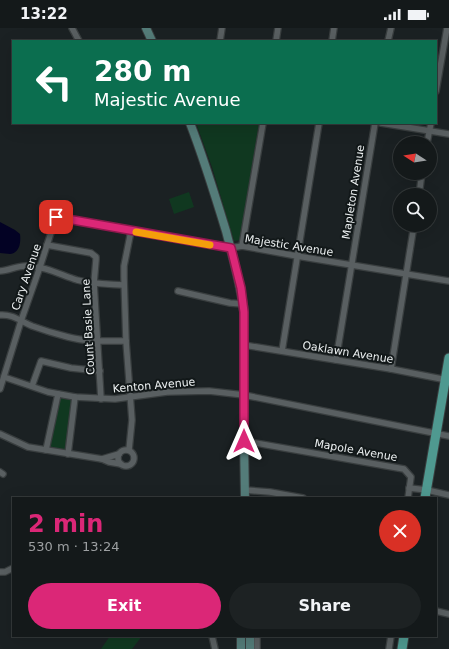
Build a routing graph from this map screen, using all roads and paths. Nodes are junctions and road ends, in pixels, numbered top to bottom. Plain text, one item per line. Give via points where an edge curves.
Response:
1 (72, 28) edge
2 (146, 28) edge
3 (222, 28) edge
4 (278, 28) edge
5 (334, 28) edge
6 (391, 28) edge
7 (447, 28) edge
8 (78, 40) edge
9 (152, 40) edge
10 (220, 40) edge
11 (276, 40) edge
12 (332, 40) edge
13 (388, 40) edge
14 (437, 85) edge
15 (190, 124) edge
16 (263, 124) edge
17 (319, 124) edge
18 (375, 124) edge
19 (387, 124) edge
20 (431, 124) edge
21 (429, 131) junction
22 (449, 134) edge
23 (428, 136) edge
24 (56, 217) joint
25 (131, 231) junction
26 (413, 232) edge
27 (47, 245) junction
28 (242, 246) junction
29 (231, 248) junction
30 (297, 256) junction
31 (351, 265) junction
32 (40, 267) junction
33 (0, 271) edge
34 (406, 274) junction
35 (449, 282) edge
36 (94, 283) junction
37 (124, 285) junction
38 (178, 292) dead end
39 (243, 304) junction
40 (0, 315) edge
41 (21, 321) junction
42 (98, 341) junction
43 (126, 341) junction
44 (244, 345) junction
45 (282, 351) junction
46 (449, 358) edge
47 (336, 360) junction
48 (391, 369) junction
49 (100, 372) junction
50 (4, 377) junction
51 (447, 380) edge
52 (32, 386) junction
53 (0, 389) edge
54 (58, 394) junction
55 (244, 395) junction
56 (75, 397) junction
57 (131, 398) junction
58 (101, 399) junction
59 (436, 433) junction
60 (0, 434) edge
61 (449, 436) edge
62 (244, 441) junction
63 (46, 450) junction
64 (129, 450) junction
65 (68, 454) junction
66 (119, 454) junction
67 (102, 459) junction
68 (121, 464) junction
69 (409, 488) junction
70 (257, 491) junction
71 (245, 494) edge
72 (426, 494) edge
73 (449, 495) edge
74 (257, 497) edge
75 (296, 497) edge
76 (408, 497) edge
77 (12, 568) edge
78 (0, 572) edge
79 (437, 611) edge
80 (449, 614) edge
81 (212, 637) edge
82 (241, 637) edge
83 (250, 637) edge
84 (257, 637) edge
85 (391, 637) edge
86 (404, 637) edge
87 (215, 649) edge
88 (241, 649) edge
89 (250, 649) edge
90 (257, 649) edge
91 (389, 649) edge
92 (402, 649) edge

1 - 8 street
2 - 9 main road
3 - 10 street
4 - 11 street
5 - 12 street
6 - 13 street
7 - 14 street
15 - 29 main road via 209,174
16 - 28 street
17 - 30 street
18 - 31 street, Mapleton Avenue
19 - 21 street
20 - 21 street
21 - 22 street
21 - 23 street
24 - 25 street, Majestic Avenue
24 - 27 street, Cary Avenue
25 - 29 street, Majestic Avenue
25 - 37 street via 124,266
26 - 34 street
27 - 32 street, Cary Avenue
27 - 36 street, Count Basie Lane via 94,255
28 - 29 street, Majestic Avenue
28 - 30 street, Majestic Avenue
29 - 39 main road
30 - 31 street, Majestic Avenue
30 - 45 street
31 - 34 street, Majestic Avenue
31 - 47 street, Mapleton Avenue
32 - 33 street via 24,265
32 - 36 street
32 - 41 street, Cary Avenue
34 - 35 street, Majestic Avenue
34 - 48 street
36 - 37 street
36 - 42 street, Count Basie Lane
37 - 43 street
38 - 39 street
39 - 44 main road
40 - 41 street via 12,316
41 - 42 street via 69,337
41 - 50 street, Cary Avenue
42 - 43 street
42 - 49 street, Count Basie Lane
43 - 57 street
44 - 45 street, Oaklawn Avenue
44 - 55 main road
45 - 47 street, Oaklawn Avenue
46 - 51 main road
47 - 48 street, Oaklawn Avenue
48 - 51 street, Oaklawn Avenue
49 - 52 street via 41,361
49 - 58 street, Count Basie Lane
50 - 52 street, Kenton Avenue
50 - 53 street, Cary Avenue
51 - 59 main road
52 - 54 street, Kenton Avenue
54 - 56 street, Kenton Avenue
54 - 63 street
55 - 57 street, Kenton Avenue via 186,391
55 - 59 street, Kenton Avenue
55 - 62 main road
56 - 58 street, Kenton Avenue
56 - 65 street
57 - 58 street, Kenton Avenue
57 - 64 street
59 - 61 street, Kenton Avenue
59 - 72 main road
60 - 63 street via 28,447
62 - 69 street, Mapole Avenue via 404,469 411,477
62 - 71 main road
63 - 65 street
64 - 66 street via 123,450
64 - 68 street via 134,455 133,462 127,466
65 - 67 street
66 - 67 street
66 - 68 street
67 - 68 street
69 - 72 street
69 - 76 street
70 - 71 street
70 - 74 street
70 - 75 street
72 - 73 street
77 - 78 street
79 - 80 street
81 - 87 street
82 - 88 main road
83 - 89 main road
84 - 90 street
85 - 91 street
86 - 92 main road

